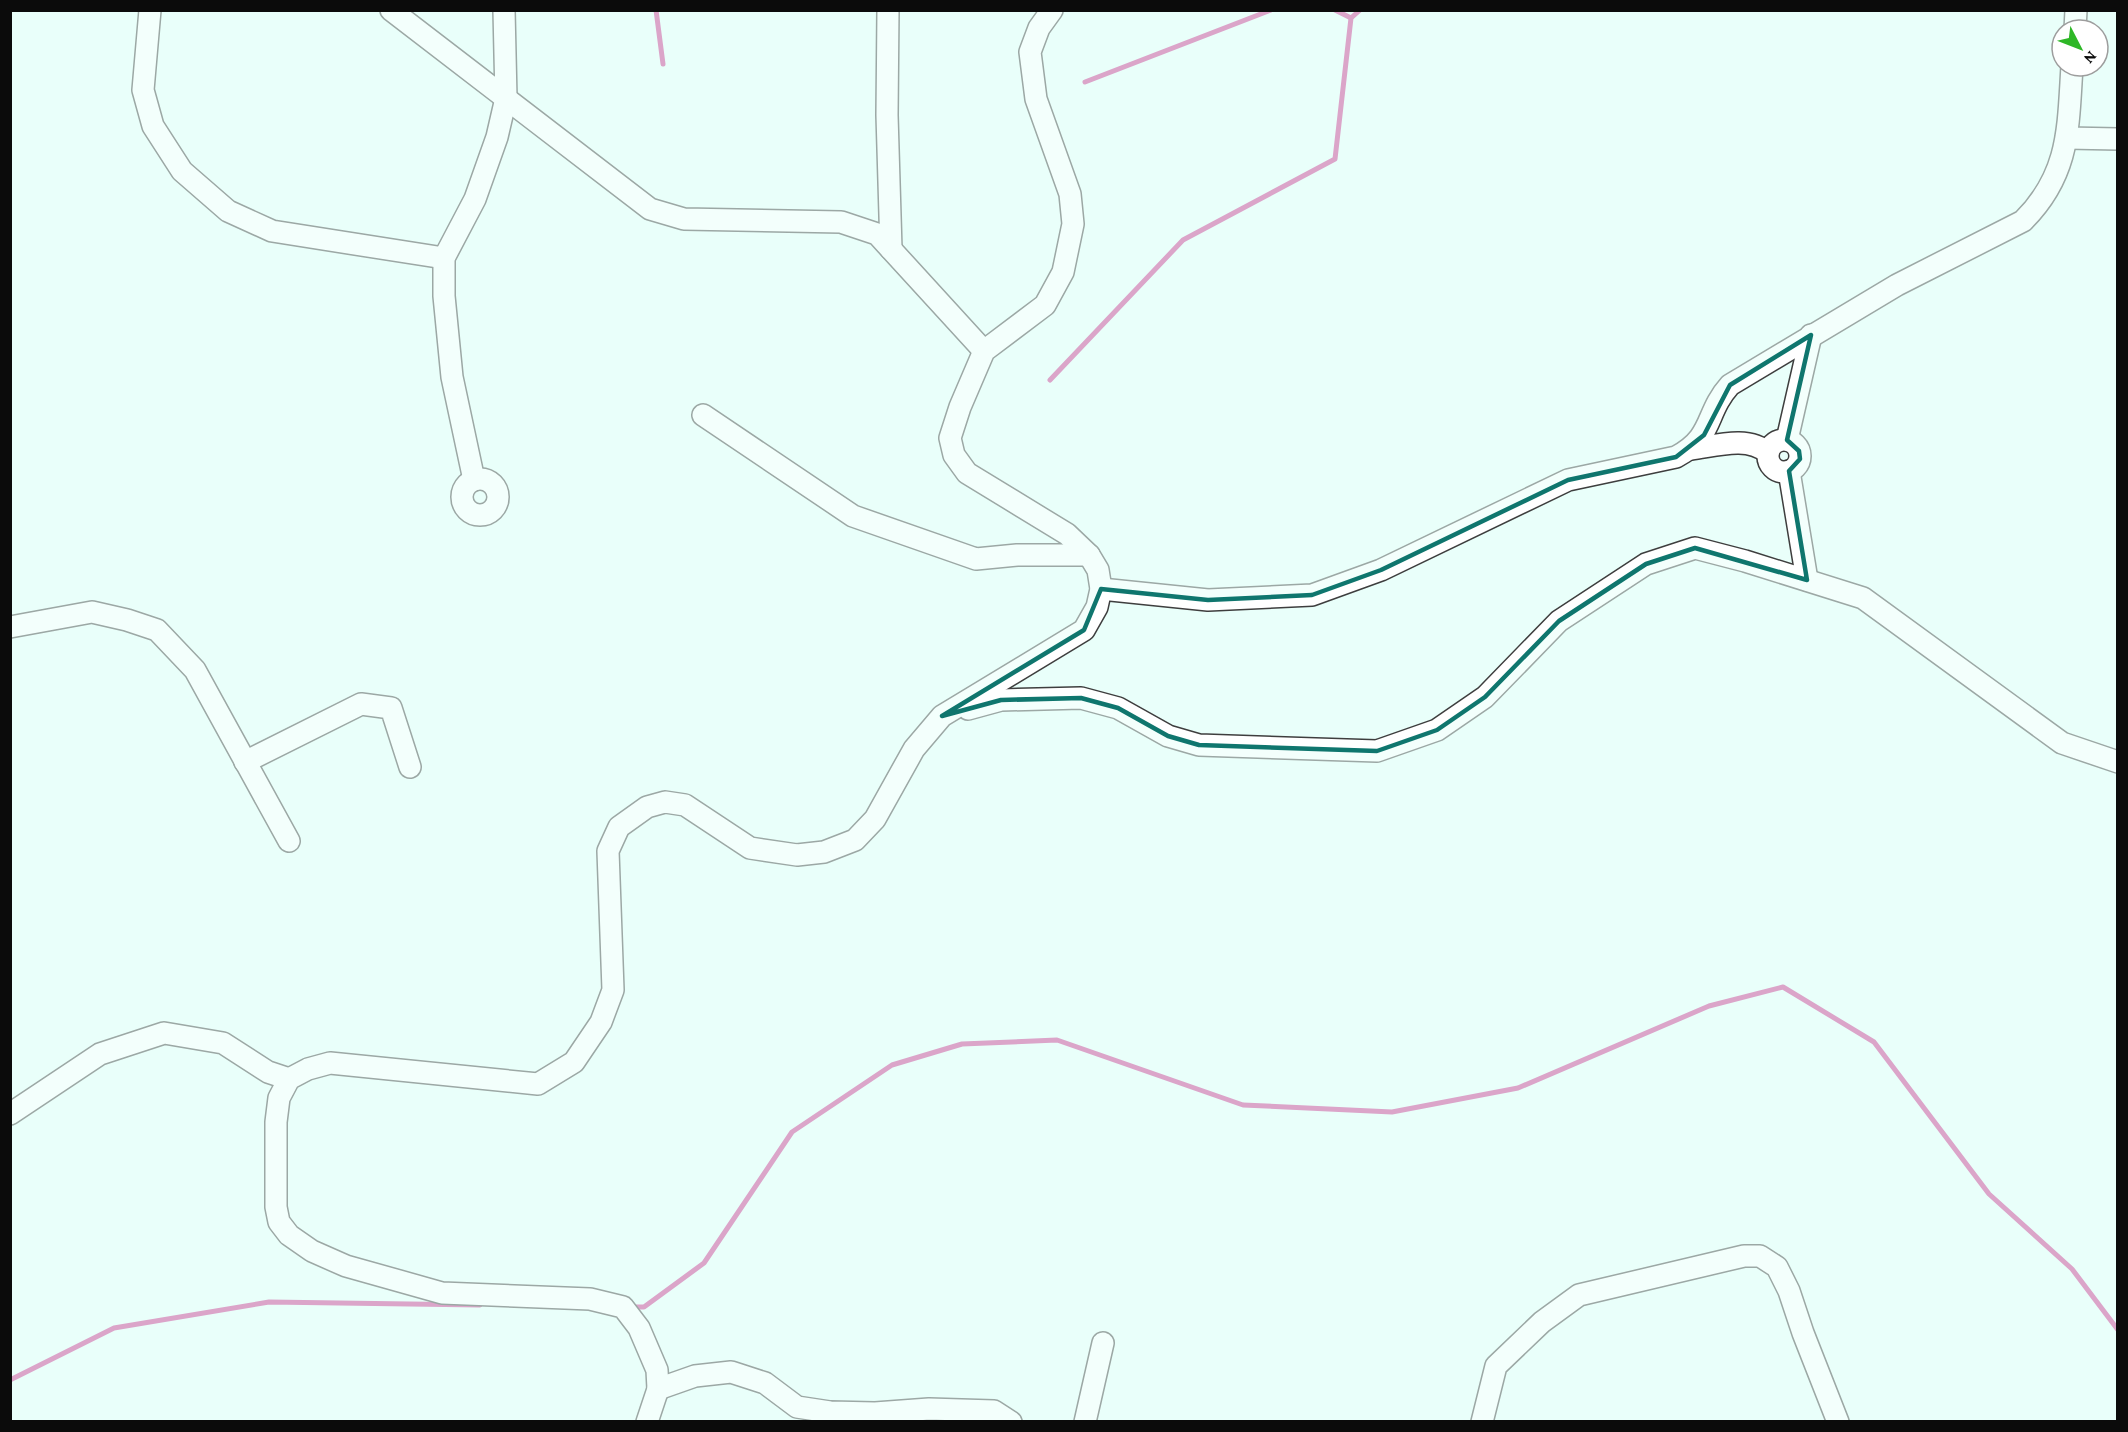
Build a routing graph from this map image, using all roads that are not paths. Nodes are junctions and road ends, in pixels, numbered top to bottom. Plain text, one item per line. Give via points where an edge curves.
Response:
1 (150, 10) edge
2 (391, 10) edge
3 (504, 10) edge
4 (888, 10) edge
5 (1052, 10) edge
6 (2071, 78) edge
7 (506, 98) junction
8 (2067, 138) junction
9 (2118, 139) edge
10 (891, 249) junction
11 (444, 258) junction
12 (1811, 335) junction
13 (984, 351) junction
14 (703, 415) dead end
15 (1787, 440) junction
16 (1691, 449) junction
17 (1768, 453) junction
18 (1789, 471) junction
19 (474, 480) dead end
20 (1089, 555) junction
21 (1807, 580) junction
22 (1101, 589) junction
23 (10, 627) edge
24 (942, 716) junction
25 (245, 762) junction
26 (2118, 762) edge
27 (410, 767) dead end
28 (289, 841) dead end
29 (289, 1079) junction
30 (10, 1114) edge
31 (1103, 1343) dead end
32 (658, 1389) junction
33 (646, 1422) edge
34 (1011, 1422) edge
35 (1085, 1422) edge
36 (1482, 1422) edge
37 (1838, 1422) edge

1 - 11 street via 144,90 153,126 182,171 228,211 272,231
2 - 7 street
3 - 7 street
4 - 10 street
5 - 13 street via 1039,28 1030,52 1036,99 1070,194 1073,224 1063,272 1045,306
6 - 8 street
7 - 10 street via 650,209 684,219 842,222 877,234
7 - 11 street via 475,199
8 - 9 street
8 - 12 street via 2048,191 2023,221 1897,285
10 - 13 street
11 - 19 street via 452,377
12 - 15 street
12 - 16 street via 1730,385 1720,396 1704,435
13 - 20 street via 950,438 954,455 967,473 1067,534
14 - 20 street via 853,516 976,559
15 - 17 street via 1779,440
15 - 18 street via 1795,444 1800,459
16 - 17 street via 1748,443
16 - 22 street via 1676,457 1568,480 1381,570 1311,595 1208,600
17 - 18 street via 1773,468
18 - 21 street
20 - 22 street via 1098,570
21 - 24 street via 1695,548 1646,564 1559,621 1485,697 1437,730 1377,751 1199,746 1168,736 1118,708 1081,698 1001,700
21 - 26 street via 1863,598 2062,743
22 - 24 street via 1097,608 1084,630
23 - 25 street via 92,612 158,630 195,670
24 - 29 street via 914,749 875,819 855,840 824,852 797,855 750,848 685,804 665,802 647,807 619,827 608,851 613,990 601,1022 574,1062 538,1084 330,1063
25 - 27 street via 361,704 391,708
25 - 28 street
29 - 30 street via 268,1072 223,1043 164,1033 100,1054
29 - 32 street via 279,1098 276,1122 276,1207 279,1222 289,1235 312,1251 346,1266 442,1293 590,1299 623,1307 649,1348 657,1370
31 - 35 street
32 - 33 street
32 - 34 street via 695,1376 731,1372 765,1383 797,1407 876,1413 929,1409 994,1411
36 - 37 street via 1496,1366 1542,1322 1580,1295 1744,1256 1760,1256 1777,1267 1789,1291

